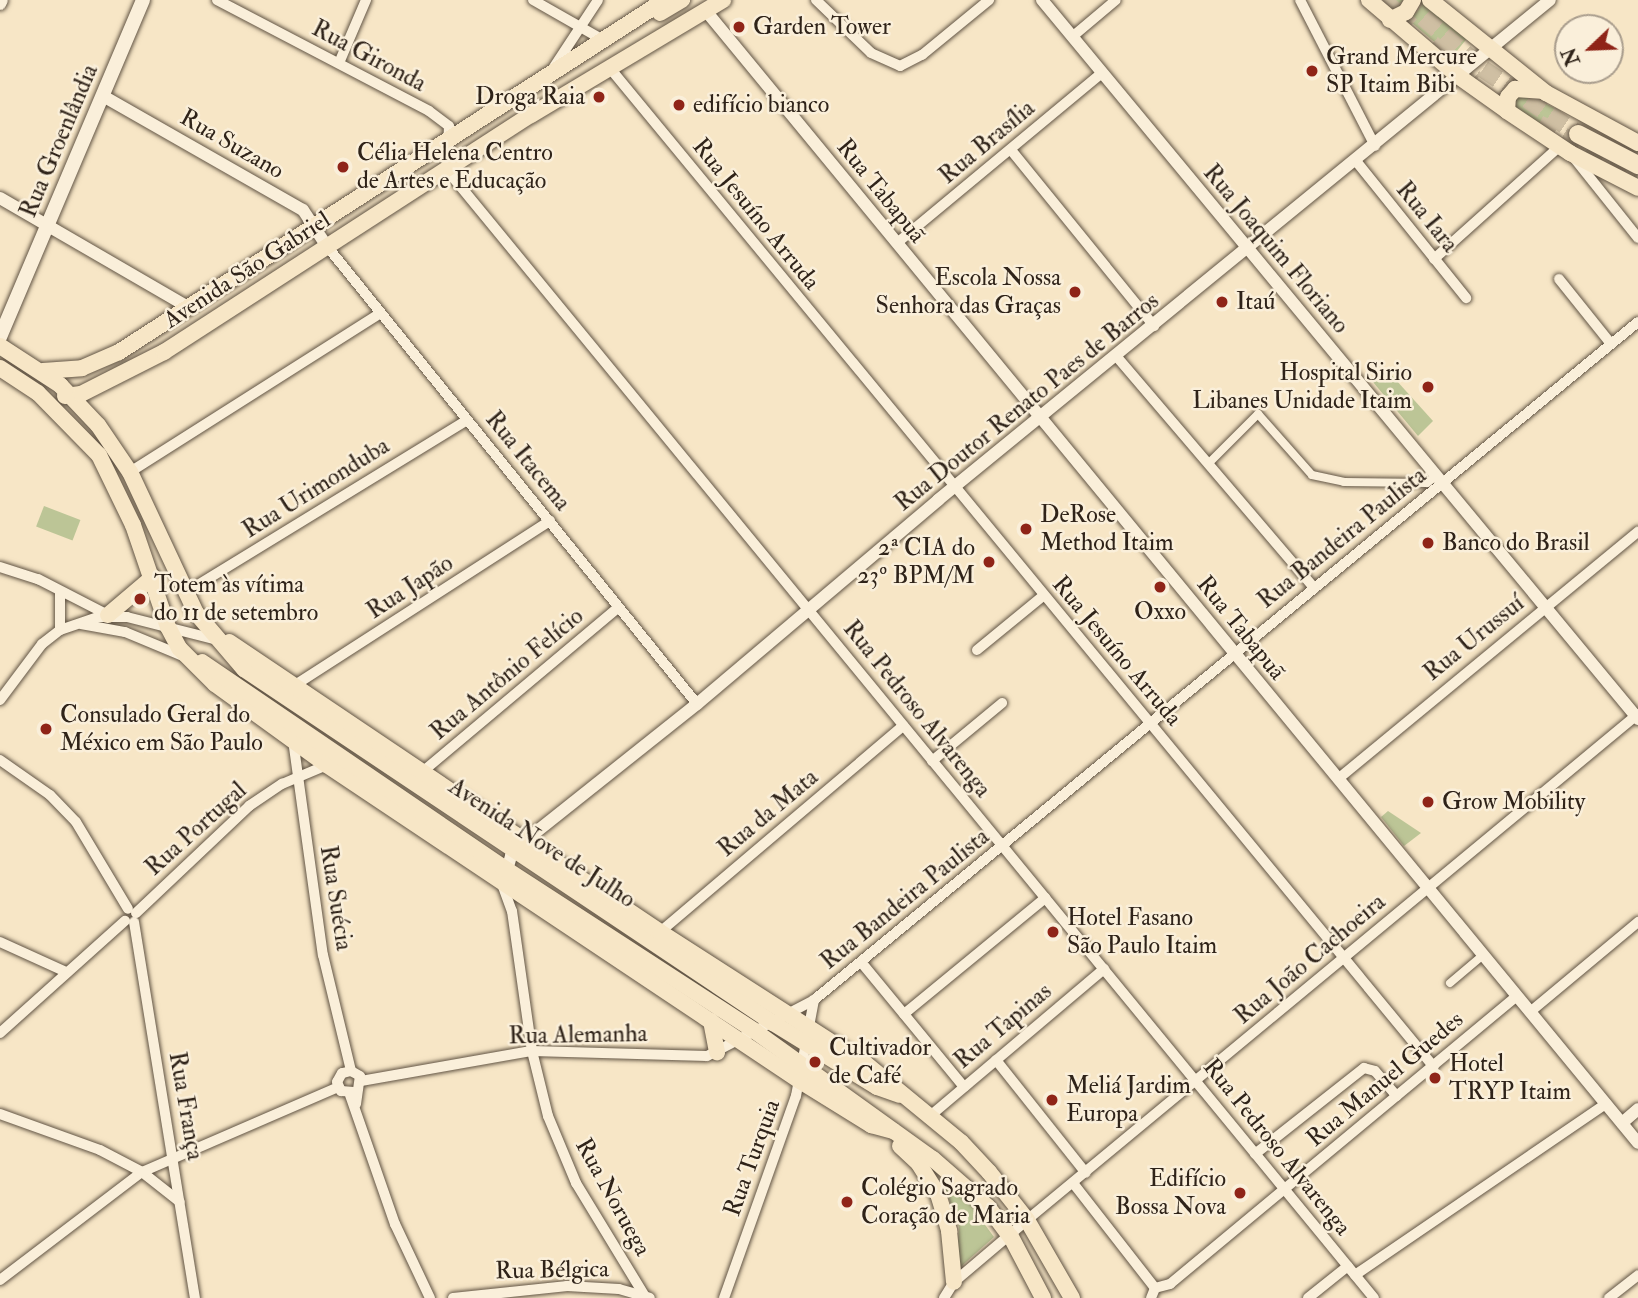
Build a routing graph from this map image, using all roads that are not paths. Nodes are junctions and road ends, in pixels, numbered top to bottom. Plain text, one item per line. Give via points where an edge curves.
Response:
1 (143, 0) edge
2 (216, 0) edge
3 (366, 0) edge
4 (533, 0) edge
5 (598, 0) edge
6 (666, 0) edge
7 (682, 0) edge
8 (723, 0) edge
9 (816, 0) edge
10 (989, 0) edge
11 (1042, 0) edge
12 (1116, 0) edge
13 (1300, 0) edge
14 (1369, 0) edge
15 (1413, 0) edge
16 (1430, 0) edge
17 (1550, 0) edge
18 (705, 5) edge
19 (1390, 20) junction
20 (580, 25) junction
21 (1072, 37) junction
22 (603, 40) junction
23 (1490, 50) junction
24 (339, 63) junction
25 (611, 66) junction
26 (563, 68) junction
27 (1102, 73) junction
28 (1458, 76) junction
29 (547, 78) junction
30 (1546, 93) junction
31 (103, 96) junction
32 (1507, 110) junction
33 (1578, 134) tunnel mouth
34 (452, 140) junction
35 (1638, 143) edge
36 (1375, 146) junction
37 (1011, 150) junction
38 (1565, 150) junction
39 (1356, 161) junction
40 (1638, 165) edge
41 (447, 170) junction
42 (1638, 188) edge
43 (0, 198) edge
44 (315, 224) junction
45 (48, 225) junction
46 (1638, 238) edge
47 (897, 243) junction
48 (326, 245) junction
49 (1249, 248) junction
50 (1434, 260) junction
51 (1559, 279) dead end
52 (1466, 298) dead end
53 (188, 307) junction
54 (379, 314) junction
55 (1638, 322) edge
56 (1154, 326) junction
57 (0, 337) edge
58 (1611, 344) junction
59 (0, 346) edge
60 (1117, 357) junction
61 (0, 368) edge
62 (43, 371) junction
63 (97, 387) junction
64 (38, 393) junction
65 (74, 397) junction
66 (1041, 418) junction
67 (467, 420) junction
68 (98, 425) junction
69 (1208, 464) junction
70 (130, 472) junction
71 (1434, 483) junction
72 (953, 488) junction
73 (550, 521) junction
74 (1638, 532) edge
75 (0, 567) edge
76 (153, 577) junction
77 (1314, 588) junction
78 (60, 592) junction
79 (188, 593) junction
80 (1043, 596) junction
81 (619, 607) junction
82 (1545, 607) junction
83 (808, 609) junction
84 (108, 615) junction
85 (77, 624) junction
86 (168, 627) junction
87 (60, 630) junction
88 (215, 639) junction
89 (977, 650) dead end
90 (1235, 653) junction
91 (187, 657) junction
92 (292, 687) junction
93 (0, 700) edge
94 (1002, 703) dead end
95 (697, 704) junction
96 (1637, 717) edge
97 (1150, 723) junction
98 (903, 726) junction
99 (293, 740) junction
100 (0, 760) edge
101 (932, 761) junction
102 (327, 765) junction
103 (421, 773) junction
104 (296, 777) junction
105 (1338, 779) junction
106 (521, 845) junction
107 (1003, 846) junction
108 (504, 875) junction
109 (1428, 888) junction
110 (520, 893) junction
111 (1045, 898) junction
112 (512, 911) junction
113 (131, 916) junction
114 (1638, 922) edge
115 (660, 932) junction
116 (0, 942) edge
117 (1483, 955) junction
118 (1344, 959) junction
119 (861, 962) junction
120 (1104, 969) junction
121 (66, 972) junction
122 (1450, 983) dead end
123 (1517, 996) junction
124 (814, 1000) junction
125 (1531, 1012) junction
126 (904, 1014) junction
127 (780, 1019) junction
128 (711, 1021) junction
129 (0, 1033) edge
130 (749, 1036) junction
131 (807, 1036) junction
132 (532, 1051) junction
133 (717, 1052) junction
134 (996, 1060) junction
135 (1434, 1067) junction
136 (346, 1068) junction
137 (801, 1073) junction
138 (362, 1081) junction
139 (1196, 1081) junction
140 (338, 1087) junction
141 (964, 1087) junction
142 (354, 1094) junction
143 (1397, 1096) junction
144 (1606, 1104) junction
145 (1638, 1109) edge
146 (0, 1114) edge
147 (930, 1115) junction
148 (1622, 1123) junction
149 (888, 1130) junction
150 (1638, 1143) edge
151 (174, 1154) junction
152 (1255, 1154) junction
153 (121, 1161) junction
154 (142, 1172) junction
155 (1086, 1173) junction
156 (132, 1179) junction
157 (1073, 1183) junction
158 (1284, 1189) junction
159 (180, 1202) junction
160 (1027, 1220) junction
161 (1011, 1237) junction
162 (1348, 1266) junction
163 (1355, 1275) junction
164 (1638, 1275) edge
165 (0, 1280) edge
166 (951, 1292) edge
167 (1159, 1293) edge
168 (647, 1297) edge
169 (195, 1298) edge
170 (430, 1298) edge
171 (453, 1298) edge
172 (724, 1298) edge
173 (1043, 1298) edge
174 (1072, 1298) edge
175 (1308, 1298) edge
176 (1374, 1298) edge
177 (1609, 1298) edge

1 - 31 main road, Rua Groenlândia
2 - 24 street, Rua Gironda
3 - 24 street
4 - 20 street
5 - 20 street
6 - 22 main road, Avenida São Gabriel
7 - 26 main road
8 - 18 main road
9 - 10 street via 881,60 900,66 922,55
11 - 21 street, Rua Joaquim Floriano
12 - 21 street
13 - 36 street
14 - 19 main road
15 - 19 main road via 1406,12
16 - 23 main road
17 - 23 street, Rua Doutor Renato Paes de Barros
18 - 25 main road, Avenida São Gabriel
18 - 47 street, Rua Tabapuã
19 - 28 main road
20 - 22 street
20 - 29 street
21 - 27 street, Rua Joaquim Floriano
22 - 26 main road, Avenida São Gabriel
23 - 28 street, Rua Doutor Renato Paes de Barros
23 - 30 main road
24 - 34 street, Rua Gironda via 439,118 449,127
25 - 41 main road, Avenida São Gabriel
25 - 72 street, Rua Jesuíno Arruda
26 - 29 main road, Avenida São Gabriel
27 - 37 street, Rua Brasília
27 - 49 street, Rua Joaquim Floriano
28 - 32 main road
28 - 36 street, Rua Doutor Renato Paes de Barros
29 - 34 main road, Avenida São Gabriel
30 - 32 main road via 1515,89
30 - 35 main road
31 - 44 street, Rua Suzano via 266,187 303,210
31 - 45 main road, Rua Groenlândia
32 - 38 main road
33 - 40 highway
34 - 41 street
34 - 44 main road, Avenida São Gabriel
36 - 39 street, Rua Doutor Renato Paes de Barros
37 - 47 street, Rua Brasília
37 - 56 street
38 - 42 main road
38 - 46 street
38 - 50 street
39 - 49 street, Rua Doutor Renato Paes de Barros
39 - 50 street, Rua Iara
41 - 48 main road, Avenida São Gabriel
41 - 83 street, Rua Pedroso Alvarenga
43 - 45 street
44 - 48 street, Rua Suzano
44 - 53 main road, Avenida São Gabriel
45 - 53 street
45 - 57 main road, Rua Groenlândia
47 - 66 street, Rua Tabapuã
48 - 54 street, Rua Itacema
48 - 63 main road, Avenida São Gabriel via 164,352
49 - 56 street, Rua Doutor Renato Paes de Barros
49 - 71 street, Rua Joaquim Floriano
50 - 52 street, Rua Iara
51 - 58 street
53 - 62 main road, Avenida São Gabriel via 100,362
54 - 67 street, Rua Itacema
54 - 70 street
55 - 58 street, Rua Bandeira Paulista
56 - 60 street, Rua Doutor Renato Paes de Barros
58 - 71 street, Rua Bandeira Paulista
59 - 62 main road, Avenida Nove de Julho
60 - 66 street, Rua Doutor Renato Paes de Barros
60 - 69 street
61 - 64 main road, Avenida Nove de Julho
62 - 65 main road, Avenida Nove de Julho
63 - 65 main road, Avenida São Gabriel
63 - 68 main road
64 - 65 main road, Avenida São Gabriel
64 - 76 main road, Avenida Nove de Julho via 99,455 117,487
65 - 68 main road, Avenida Nove de Julho
66 - 72 street, Rua Doutor Renato Paes de Barros
66 - 90 street, Rua Tabapuã
67 - 73 street, Rua Itacema
67 - 79 street, Rua Urimonduba
68 - 70 main road, Avenida Nove de Julho
69 - 71 street via 1258,414 1312,475 1344,482
69 - 77 street
70 - 79 main road, Avenida Nove de Julho
71 - 77 street, Rua Bandeira Paulista
71 - 82 street, Rua Joaquim Floriano
72 - 80 street, Rua Jesuíno Arruda
72 - 83 street, Rua Doutor Renato Paes de Barros
73 - 81 street, Rua Itacema
73 - 92 street, Rua Japão
74 - 82 street, Rua Urussuí
75 - 78 street via 38,579
76 - 84 main road
76 - 86 main road, Avenida Nove de Julho
77 - 90 street, Rua Bandeira Paulista
78 - 84 street
78 - 87 street
79 - 88 main road, Avenida Nove de Julho
79 - 92 main road, Avenida Nove de Julho via 228,641
80 - 89 street
80 - 97 street, Rua Jesuíno Arruda
81 - 95 street, Rua Itacema
81 - 103 street, Rua Antônio Felício
82 - 96 street, Rua Joaquim Floriano
82 - 105 street, Rua Urussuí
83 - 95 street, Rua Doutor Renato Paes de Barros
83 - 98 street, Rua Pedroso Alvarenga
84 - 85 street
84 - 86 street
85 - 87 street
85 - 91 street via 125,632
86 - 88 street
86 - 91 main road, Avenida Nove de Julho
87 - 93 street via 28,658
88 - 106 main road, Avenida Nove de Julho via 263,684
90 - 97 street, Rua Bandeira Paulista
90 - 105 street, Rua Tabapuã
91 - 99 main road, Avenida Nove de Julho via 215,684
91 - 108 main road, Avenida Nove de Julho via 216,670
92 - 103 main road, Avenida Nove de Julho
94 - 101 street
95 - 106 street, Rua Doutor Renato Paes de Barros
96 - 109 street, Rua João Cachoeira
97 - 107 street, Rua Bandeira Paulista
97 - 118 street, Rua Jesuíno Arruda
98 - 101 street, Rua Pedroso Alvarenga
98 - 115 street, Rua da Mata
99 - 102 main road, Avenida Nove de Julho
99 - 104 street, Rua Suécia
100 - 113 street, Rua França via 50,795 76,822
101 - 107 street, Rua Pedroso Alvarenga
102 - 104 street, Rua Portugal
102 - 108 main road, Avenida Nove de Julho
103 - 106 main road, Avenida Nove de Julho
104 - 113 street, Rua Portugal via 249,806
104 - 136 street, Rua Suécia via 323,955
105 - 109 street, Rua Tabapuã
106 - 108 street, Rua Doutor Renato Paes de Barros
106 - 115 main road, Avenida Nove de Julho
106 - 127 main road, Avenida Nove de Julho
107 - 111 street, Rua Pedroso Alvarenga
107 - 119 street, Rua Bandeira Paulista
108 - 110 main road, Avenida Nove de Julho
108 - 112 street, Rua Noruega
108 - 130 main road, Avenida Nove de Julho
109 - 117 street, Rua Tabapuã
109 - 118 street, Rua João Cachoeira
110 - 112 street
110 - 128 main road, Avenida Nove de Julho
111 - 120 street, Rua Pedroso Alvarenga
111 - 126 street
112 - 132 street, Rua Noruega
113 - 121 street, Rua Portugal
113 - 151 street, Rua França
114 - 125 street
115 - 127 main road, Avenida Nove de Julho
116 - 121 street
117 - 122 street
117 - 123 street, Rua Tabapuã
118 - 135 street, Rua Jesuíno Arruda
118 - 139 street, Rua João Cachoeira
119 - 124 street, Rua Bandeira Paulista
119 - 126 street
120 - 134 street, Rua Tapinas
120 - 139 street, Rua Pedroso Alvarenga
121 - 129 street, Rua Portugal
123 - 125 street, Rua Tabapuã
123 - 135 street, Rua Manuel Guedes
124 - 127 street, Rua Bandeira Paulista
124 - 131 street, Rua Bandeira Paulista
125 - 144 street, Rua Tabapuã
126 - 141 street
127 - 130 street, Rua Alemanha
127 - 131 main road, Avenida Nove de Julho
128 - 130 main road, Avenida Nove de Julho
128 - 133 main road
130 - 133 street, Rua Alemanha
130 - 137 main road, Avenida Nove de Julho
131 - 137 street, Rua Turquia
131 - 147 main road, Avenida Nove de Julho via 866,1064
132 - 133 street, Rua Alemanha via 695,1057
132 - 138 street, Rua Alemanha
132 - 168 street, Rua Noruega via 561,1152
134 - 141 street, Rua Tapinas
134 - 155 street
135 - 143 street, Rua Manuel Guedes
136 - 138 street
136 - 140 street
137 - 149 main road, Avenida Nove de Julho
137 - 172 street, Rua Turquia
138 - 142 street
139 - 152 street, Rua Pedroso Alvarenga
139 - 155 street, Rua João Cachoeira
140 - 142 street
140 - 151 street
141 - 147 street, Rua Tapinas
142 - 170 street via 395,1224
143 - 152 street via 1375,1071 1364,1068
143 - 158 street, Rua Manuel Guedes
144 - 148 street, Rua Tabapuã
144 - 163 street
145 - 148 street
146 - 153 street
147 - 160 main road, Avenida Nove de Julho via 961,1142
148 - 150 street, Rua Tabapuã
149 - 161 main road, Avenida Nove de Julho via 961,1180
149 - 166 main road via 938,1194 949,1231
151 - 154 street
151 - 159 street, Rua França
152 - 158 street, Rua Pedroso Alvarenga
153 - 154 street
153 - 156 street
154 - 156 street
154 - 159 street
155 - 157 street, Rua João Cachoeira
156 - 165 street
157 - 160 street, Rua João Cachoeira
157 - 167 street
158 - 162 street, Rua Pedroso Alvarenga
158 - 167 street, Rua Manuel Guedes
159 - 169 street, Rua França
160 - 161 street, Rua João Cachoeira
160 - 174 main road, Avenida Nove de Julho
161 - 166 street, Rua João Cachoeira
161 - 173 main road, Avenida Nove de Julho
162 - 163 street, Rua Pedroso Alvarenga
162 - 175 street
163 - 176 street, Rua Pedroso Alvarenga
164 - 177 street
168 - 171 street, Rua Bélgica via 568,1286

